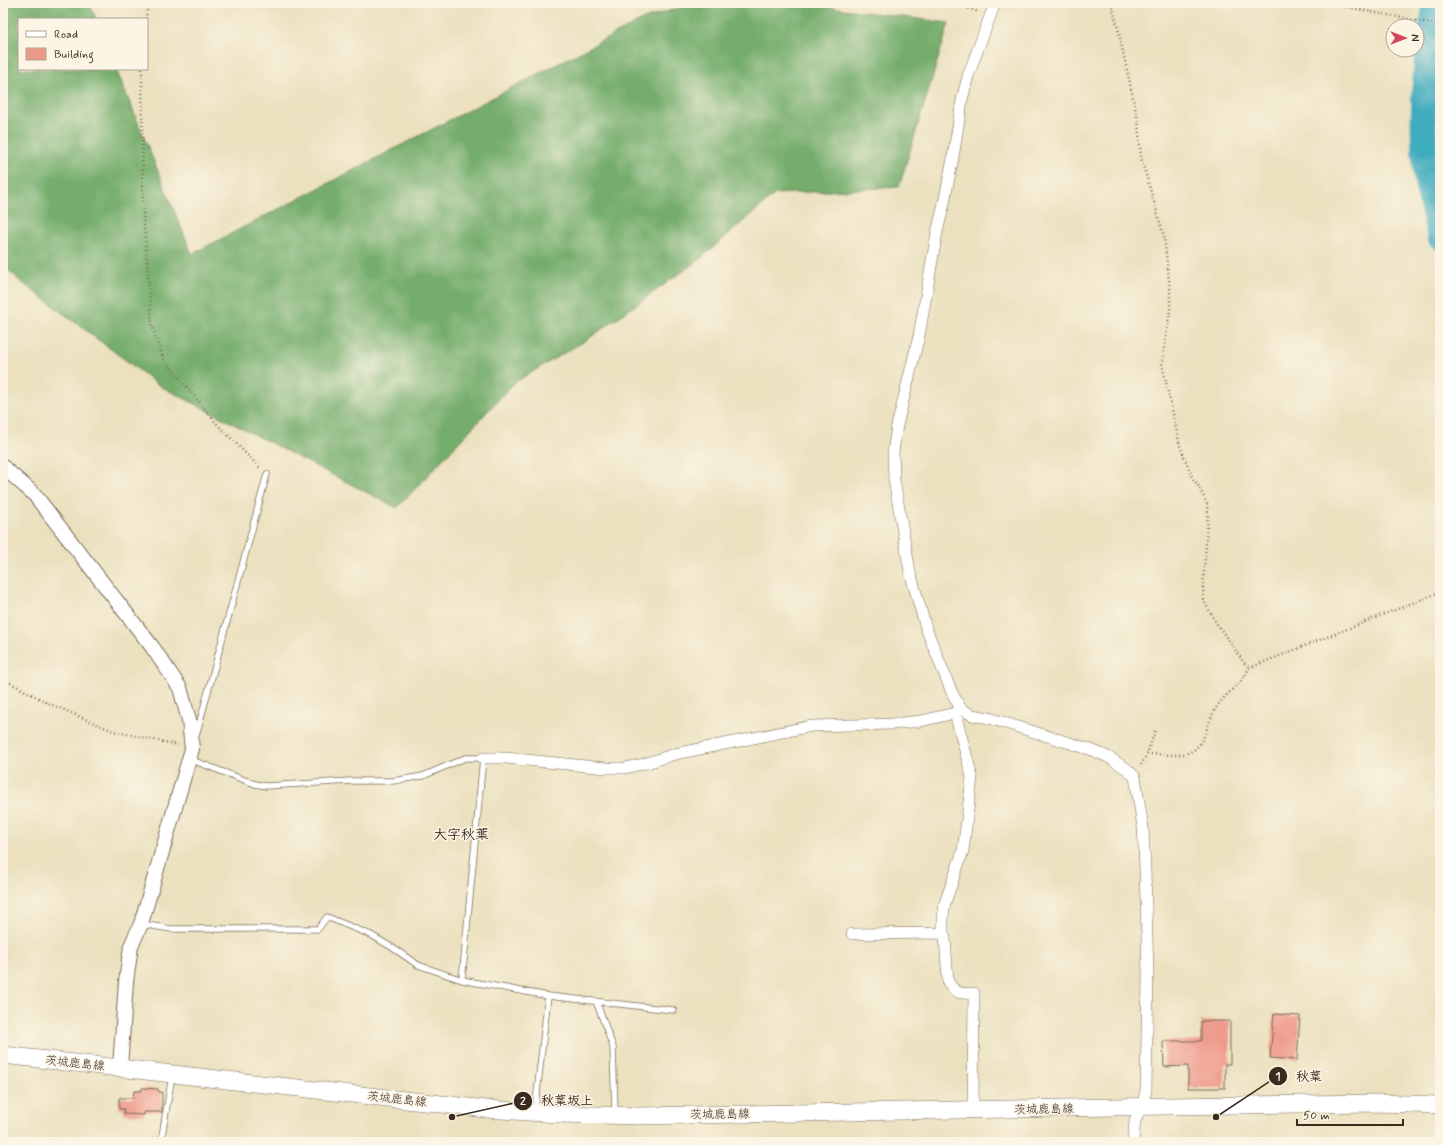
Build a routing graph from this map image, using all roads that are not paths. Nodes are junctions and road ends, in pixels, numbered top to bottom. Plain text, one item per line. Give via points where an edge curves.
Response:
1 (995, 3) edge
2 (3, 467) edge
3 (267, 474) road end
4 (958, 711) junction
5 (191, 754) junction
6 (482, 758) junction
7 (141, 924) junction
8 (943, 933) junction
9 (852, 934) dead end
10 (462, 980) junction
11 (548, 996) junction
12 (596, 1001) junction
13 (672, 1010) dead end
14 (3, 1055) edge
15 (120, 1068) junction
16 (172, 1074) junction
17 (1440, 1105) edge
18 (1140, 1106) junction
19 (973, 1110) junction
20 (535, 1113) junction
21 (615, 1116) junction
22 (161, 1142) edge
23 (1133, 1142) edge

1 - 4 street via 968,76 962,100 919,336 893,452 894,480 916,596
2 - 5 street via 34,494 153,648 180,688 189,720
3 - 5 lane
4 - 6 street via 921,721 892,724 812,726 675,754 625,768
4 - 8 street via 972,777 963,851 945,903
4 - 18 street via 1089,749 1114,761 1135,777 1143,827 1148,974 1146,1089
5 - 6 lane via 255,784 266,786 392,781 422,776 465,758
5 - 7 street
6 - 10 lane
7 - 10 lane via 171,929 318,929 327,917 371,935 418,965
7 - 15 street via 131,946
8 - 9 street
8 - 19 street via 948,982 960,994 974,993
10 - 11 lane
11 - 12 lane
11 - 20 lane
12 - 13 lane
12 - 21 lane via 613,1046
14 - 15 main road, 茨城鹿島線
15 - 16 main road, 茨城鹿島線
16 - 20 main road, 茨城鹿島線
16 - 22 lane
17 - 18 main road, 茨城鹿島線 via 1376,1103
18 - 19 main road, 茨城鹿島線
18 - 23 street via 1135,1121
19 - 21 main road, 茨城鹿島線
20 - 21 main road, 茨城鹿島線

